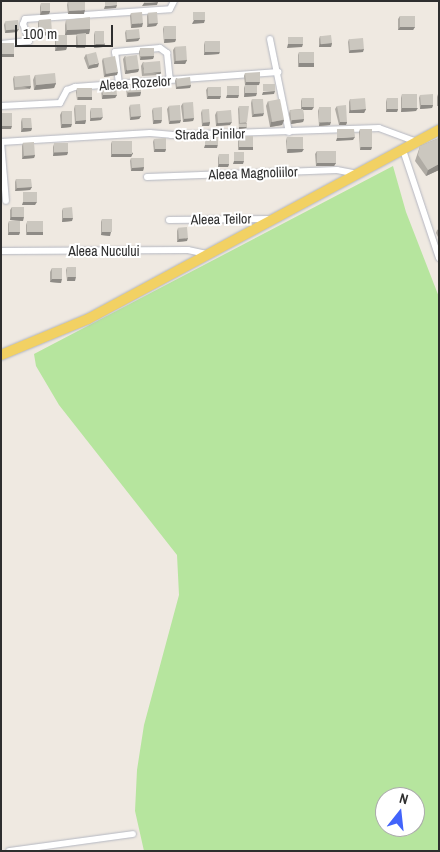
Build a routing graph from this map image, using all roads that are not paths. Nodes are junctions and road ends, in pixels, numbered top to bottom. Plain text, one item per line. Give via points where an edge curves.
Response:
1 (174, 1) edge
2 (270, 39) dead end
3 (1, 44) edge
4 (278, 72) junction
5 (170, 80) junction
6 (119, 84) junction
7 (1, 106) edge
8 (439, 130) edge
9 (289, 132) junction
10 (1, 142) edge
11 (417, 142) junction
12 (402, 150) junction
13 (358, 174) junction
14 (147, 177) dead end
15 (6, 201) dead end
16 (272, 219) junction
17 (169, 220) dead end
18 (1, 251) edge
19 (207, 254) junction
20 (439, 258) edge
21 (1, 356) edge
22 (133, 834) dead end
23 (9, 851) edge

1 - 3 street via 170,9 25,19 23,24 29,41
2 - 4 street
4 - 5 street, Aleea Rozelor
4 - 9 street
5 - 6 street, Aleea Rozelor
5 - 6 street via 167,53 160,48 116,52
6 - 7 street, Aleea Rozelor via 68,88 60,103
8 - 11 main road
9 - 10 street, Strada Pinilor via 150,133
9 - 11 street, Strada Pinilor via 379,128
10 - 15 street, Strada Pinilor
11 - 12 main road
12 - 13 main road
12 - 20 street
13 - 14 street, Aleea Magnoliilor via 337,170
13 - 16 main road
16 - 17 street, Aleea Teilor
16 - 19 main road
18 - 19 street, Aleea Nucului via 188,250
19 - 21 main road via 88,319
22 - 23 street

